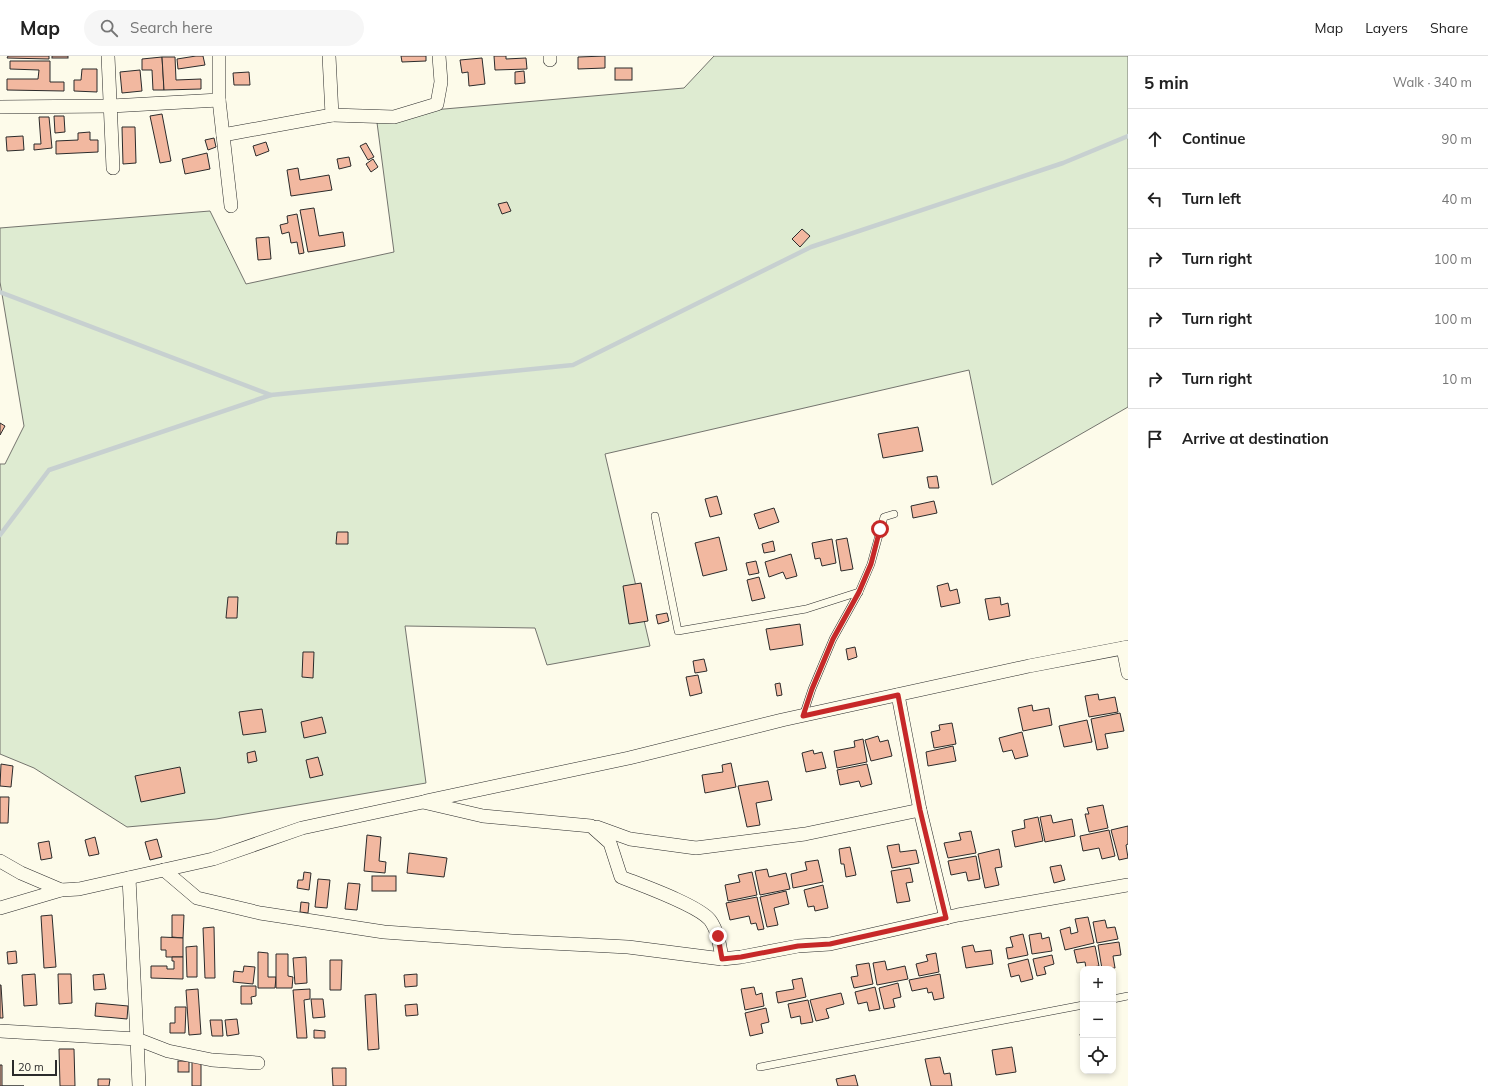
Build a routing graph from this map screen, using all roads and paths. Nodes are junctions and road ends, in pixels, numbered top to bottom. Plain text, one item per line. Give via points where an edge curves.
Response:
1 (108, 56) edge
2 (218, 56) edge
3 (329, 56) edge
4 (439, 56) edge
5 (219, 100) junction
6 (111, 106) junction
7 (0, 107) edge
8 (332, 115) junction
9 (223, 135) junction
10 (113, 168) dead end
11 (231, 206) dead end
12 (894, 514) dead end
13 (655, 516) dead end
14 (859, 592) junction
15 (1125, 648) edge
16 (1128, 673) edge
17 (898, 695) junction
18 (803, 716) junction
19 (422, 802) junction
20 (920, 810) junction
21 (591, 826) junction
22 (0, 861) edge
23 (164, 870) junction
24 (129, 878) junction
25 (1128, 886) edge
26 (61, 890) junction
27 (0, 908) edge
28 (946, 918) junction
29 (722, 959) junction
30 (1128, 996) edge
31 (1116, 998) edge
32 (1080, 1006) edge
33 (0, 1031) edge
34 (137, 1040) junction
35 (258, 1063) dead end
36 (760, 1067) dead end
37 (139, 1086) edge

1 - 6 street
2 - 5 street
3 - 8 street
4 - 8 street via 441,82 437,104 394,117
5 - 6 street
5 - 9 street
6 - 7 street
6 - 10 street
8 - 9 street
9 - 11 street
12 - 14 lane via 884,517 871,564
13 - 14 lane via 678,631 806,609
14 - 18 lane via 833,639
15 - 16 street
15 - 17 street
17 - 18 street
17 - 20 street
18 - 19 street via 630,758
19 - 21 street via 483,816
19 - 23 street via 302,828 212,860
20 - 21 street via 805,834 696,848 630,839
20 - 28 street
21 - 29 street via 610,843 621,877 696,909 710,920 718,936
22 - 26 street
23 - 24 street
23 - 29 street via 197,898 260,913 384,932 628,947
24 - 26 street via 79,889
24 - 34 street
25 - 28 street
26 - 27 street
28 - 29 street via 830,944 798,946
30 - 31 lane
32 - 36 lane
33 - 34 street
34 - 35 street via 168,1051 204,1059
34 - 37 street

